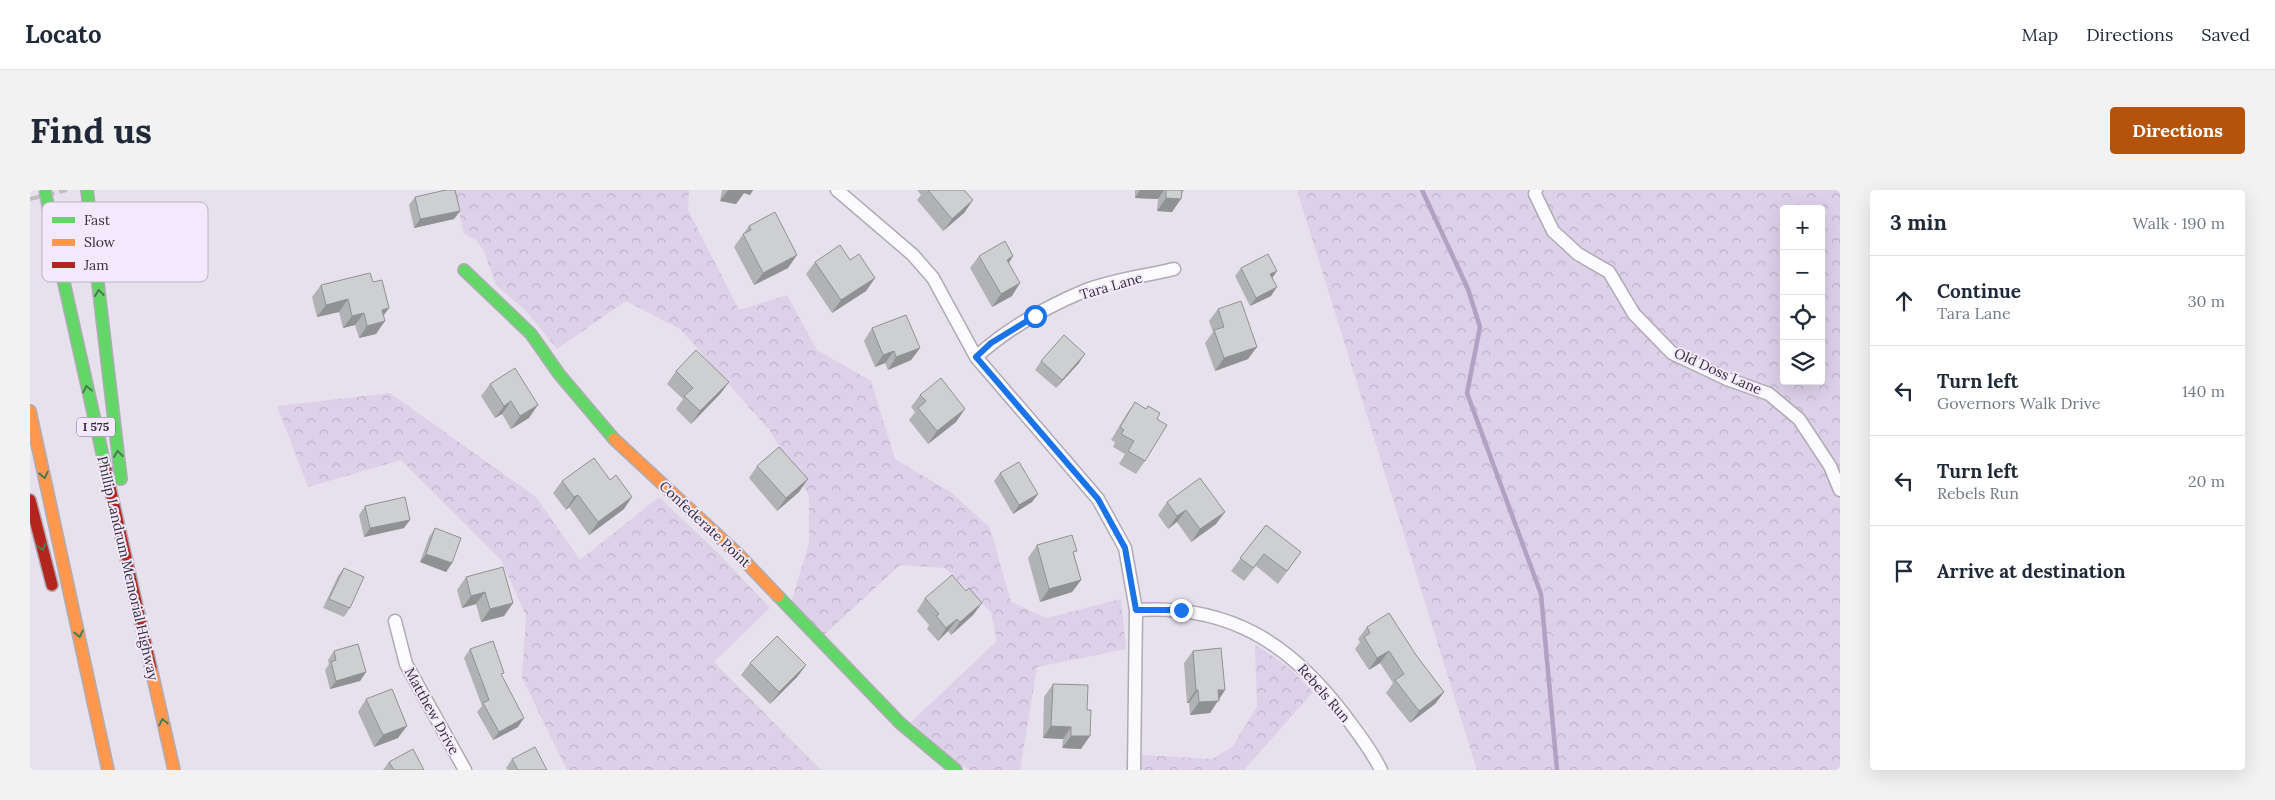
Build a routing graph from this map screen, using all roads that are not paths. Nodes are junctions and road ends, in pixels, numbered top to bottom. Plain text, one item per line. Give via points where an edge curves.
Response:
1 (837, 190) edge
2 (1536, 190) edge
3 (1174, 269) dead end
4 (464, 270) dead end
5 (64, 282) edge
6 (98, 282) edge
7 (976, 357) junction
8 (30, 411) edge
9 (1840, 490) edge
10 (30, 500) edge
11 (55, 596) dead end
12 (137, 607) junction
13 (1136, 610) junction
14 (395, 621) dead end
15 (70, 654) dead end
16 (101, 770) edge
17 (108, 770) edge
18 (174, 770) edge
19 (465, 770) edge
20 (956, 770) edge
21 (1134, 770) edge
22 (1381, 770) edge

1 - 7 street via 913,254 933,278
2 - 9 street, Old Doss Lane via 1552,231 1578,254 1609,272 1634,314 1672,353 1727,379 1769,394 1800,419 1830,466
3 - 7 street, Tara Lane via 1085,290 991,343
4 - 20 main road, Confederate Point via 532,334 558,374 608,434 739,554 900,723
12 -> 5 main road, Phillip Landrum Memorial Highway / I 575, bridge
12 -> 6 main road
7 - 13 street via 1098,499 1125,548
8 -> 17 main road
10 -> 11 main road
18 -> 12 main road, Phillip Landrum Memorial Highway / I 575
13 - 21 street
13 - 22 street, Rebels Run via 1181,610 1213,616 1255,633 1287,653 1311,674 1338,707 1365,742
14 - 19 street, Matthew Drive via 406,664
15 - 16 main road

